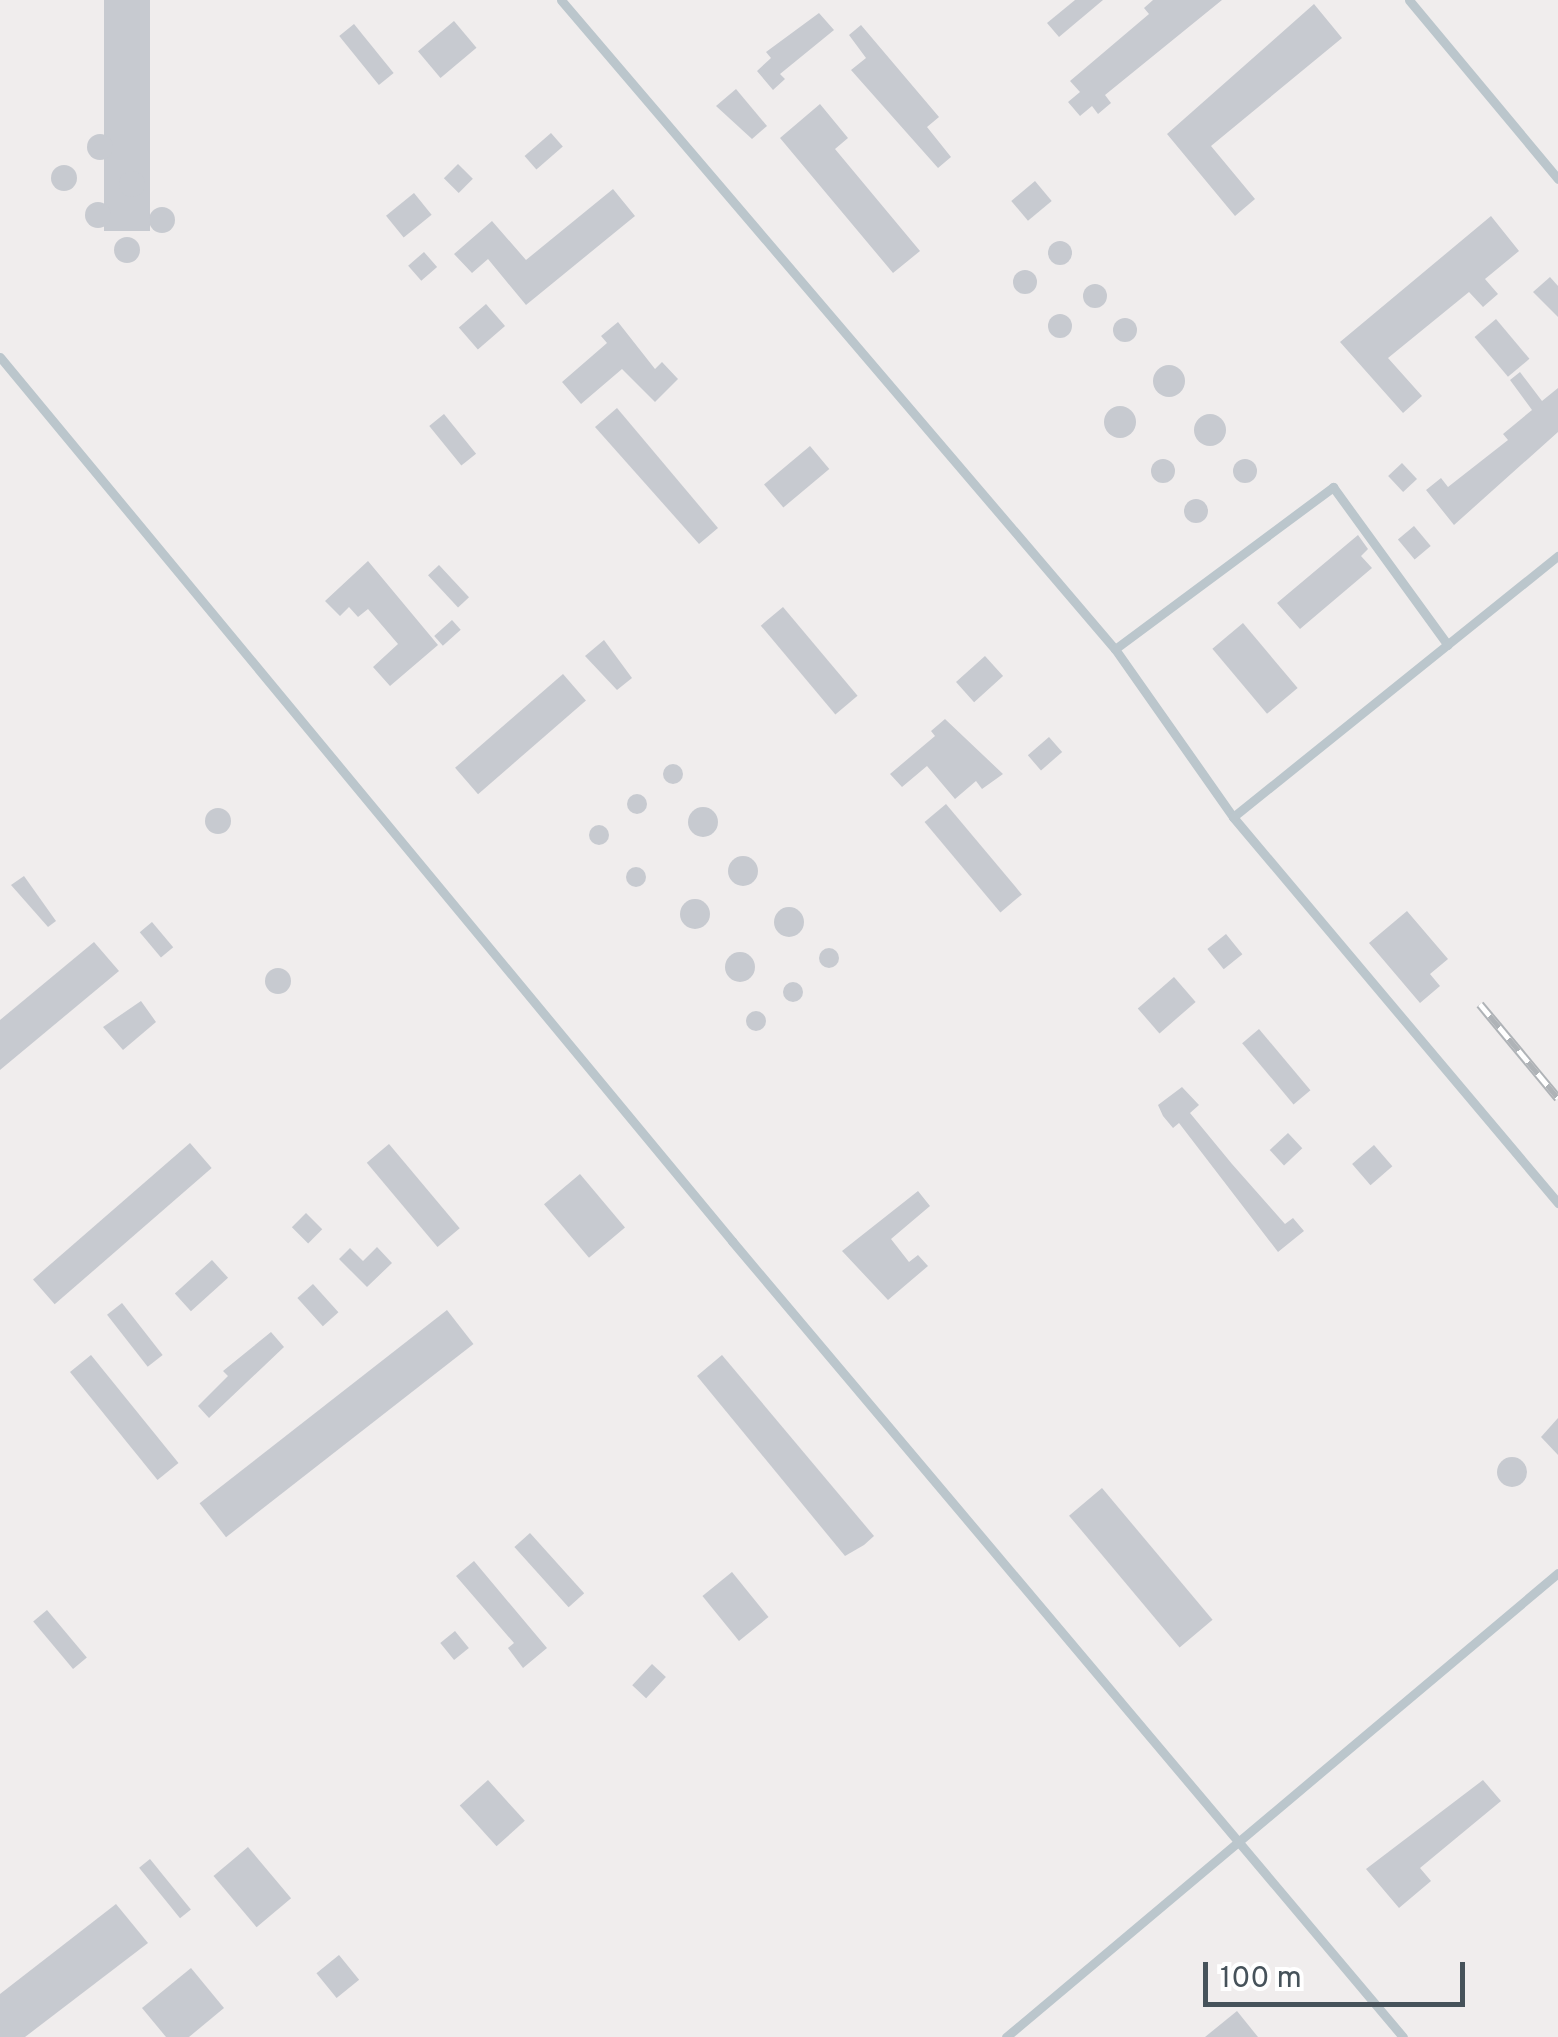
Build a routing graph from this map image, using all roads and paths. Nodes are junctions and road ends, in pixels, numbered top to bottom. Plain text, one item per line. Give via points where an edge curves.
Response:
1 (562, 0) edge
2 (1410, 0) edge
3 (1558, 178) edge
4 (0, 357) edge
5 (1558, 556) edge
6 (1448, 646) junction
7 (1115, 649) junction
8 (1233, 817) junction
9 (1558, 1203) edge
10 (1558, 1573) edge
11 (1239, 1841) junction
12 (1006, 2037) edge
13 (1403, 2037) edge

1 - 7 lane
2 - 3 lane
4 - 11 lane
5 - 6 lane
6 - 7 lane via 1333,488
6 - 8 lane
7 - 8 lane
8 - 9 lane
10 - 11 lane
11 - 12 lane
11 - 13 lane

